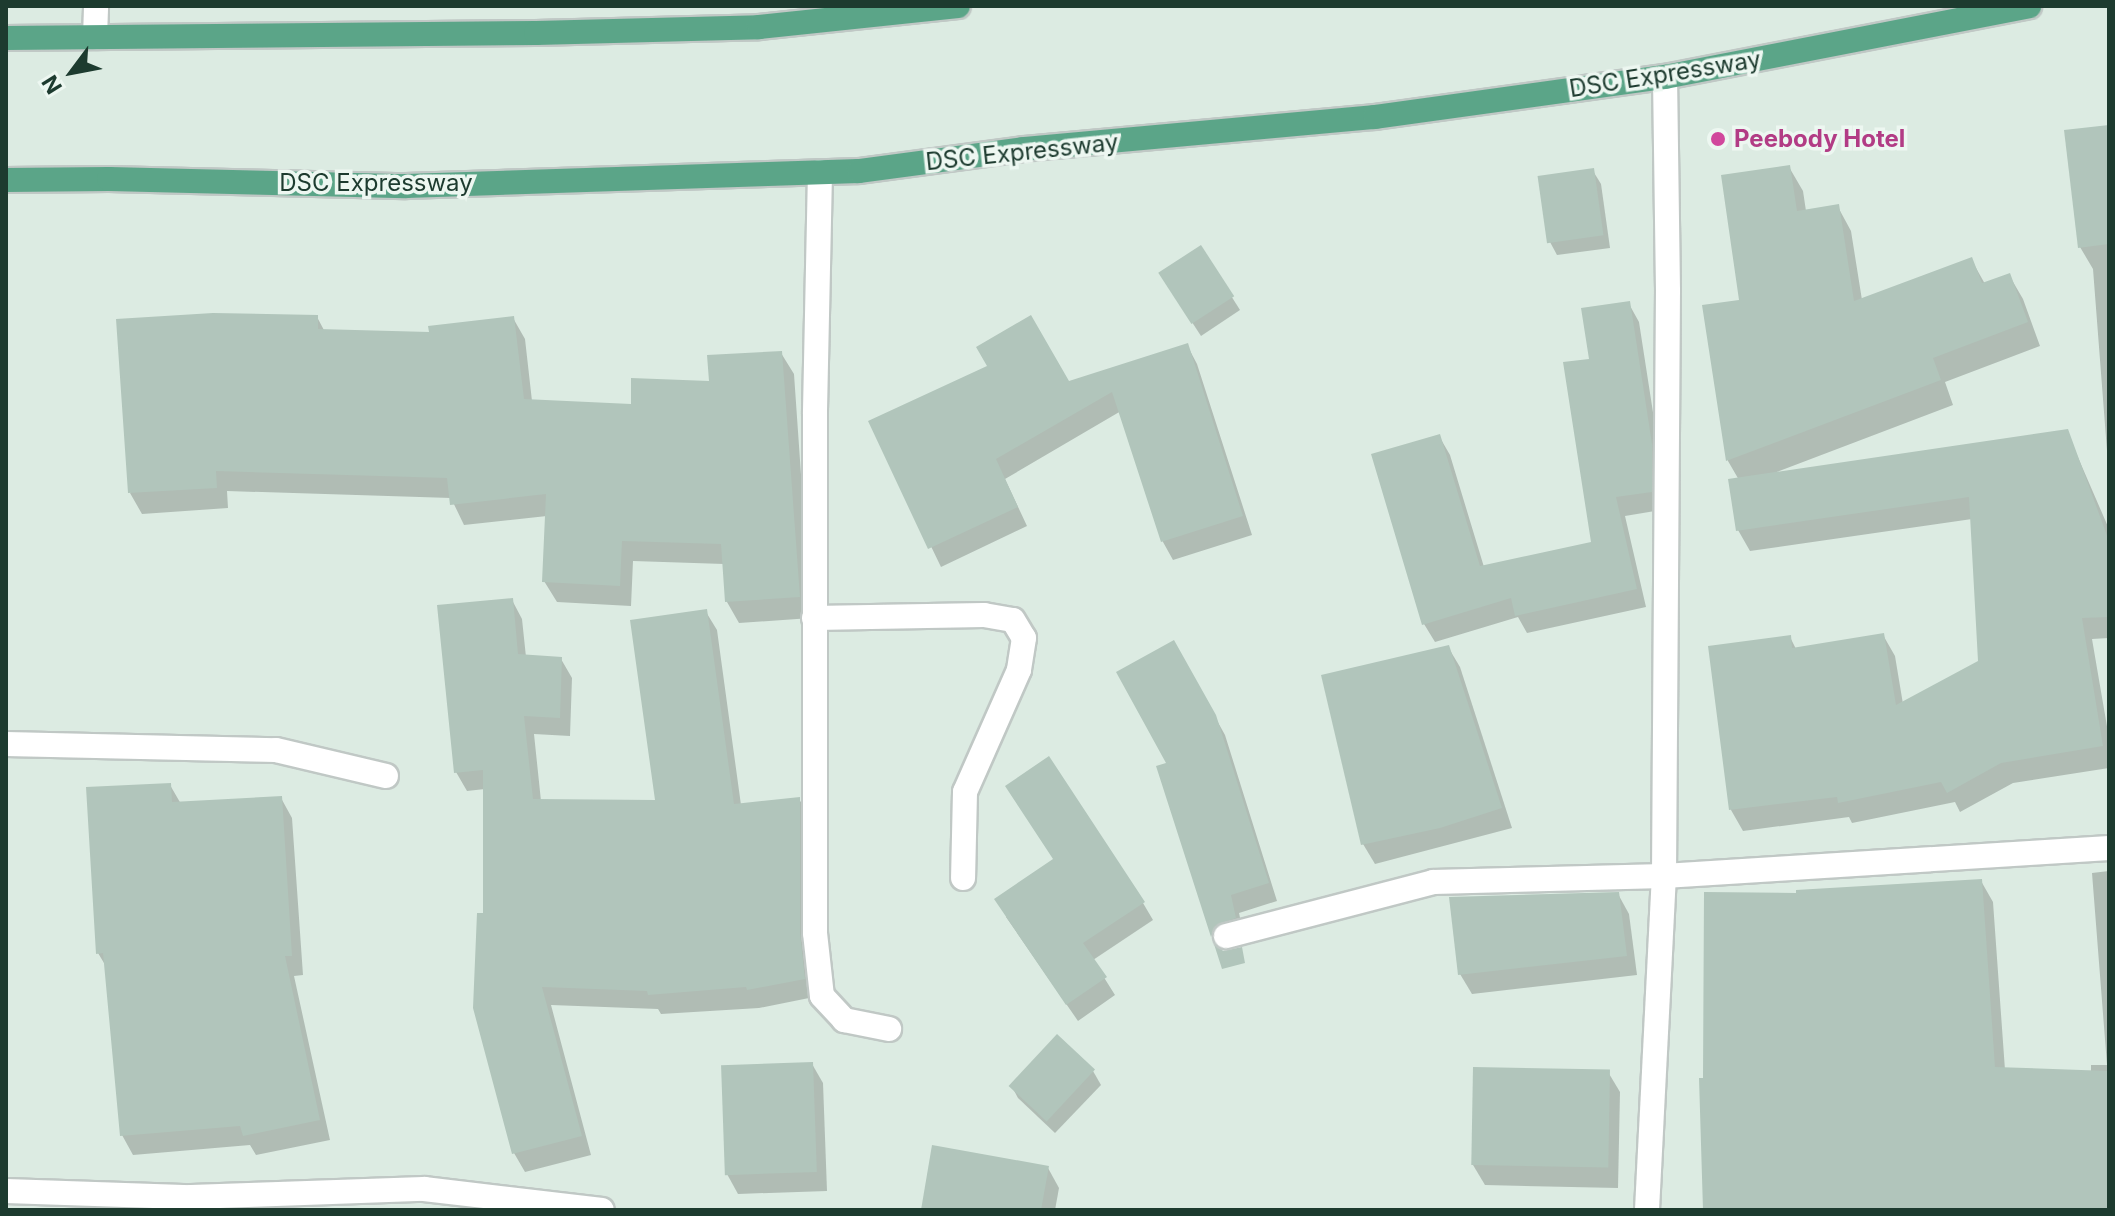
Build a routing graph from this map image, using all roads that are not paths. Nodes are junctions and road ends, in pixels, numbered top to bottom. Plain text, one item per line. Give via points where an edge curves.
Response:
1 (96, 6) edge
2 (958, 6) edge
3 (2029, 6) edge
4 (918, 8) edge
5 (95, 37) junction
6 (6, 38) edge
7 (1665, 77) junction
8 (820, 172) junction
9 (6, 180) edge
10 (814, 618) junction
11 (6, 744) edge
12 (386, 776) dead end
13 (2109, 848) edge
14 (1664, 876) junction
15 (963, 878) dead end
16 (1226, 936) dead end
17 (889, 1029) dead end
18 (6, 1191) edge
19 (602, 1210) edge
20 (1647, 1210) edge

1 - 5 street
2 - 4 main road
3 - 7 main road, DSC Expressway
4 - 5 main road via 759,27
5 - 6 main road
7 - 8 main road, DSC Expressway via 1375,117
7 - 14 street
8 - 9 main road, DSC Expressway via 406,186
8 - 10 street
10 - 15 street via 984,615 1013,620 1024,638 1019,670 965,792
10 - 17 street via 815,933 822,996 844,1020
11 - 12 street via 276,750
13 - 14 street
14 - 16 street via 1433,882
14 - 20 street
18 - 19 street via 191,1197 424,1189

